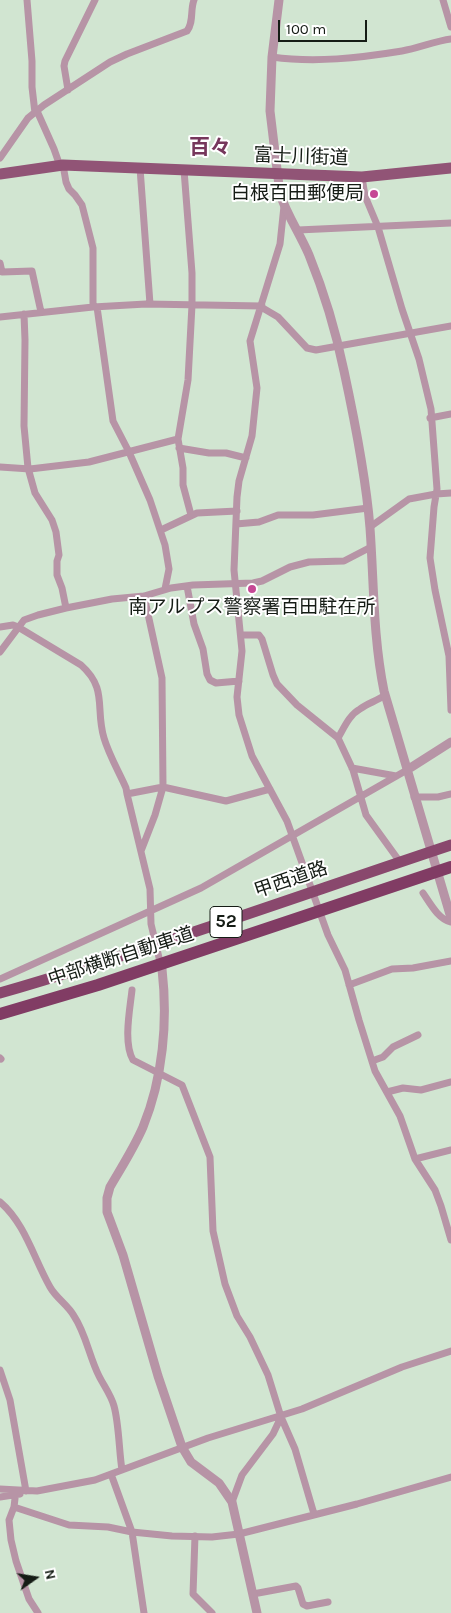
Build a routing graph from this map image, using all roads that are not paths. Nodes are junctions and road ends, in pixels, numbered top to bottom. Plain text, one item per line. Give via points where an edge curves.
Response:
1 (27, 0) edge
2 (95, 0) edge
3 (194, 0) edge
4 (279, 0) edge
5 (443, 0) edge
6 (451, 27) edge
7 (451, 39) edge
8 (272, 57) junction
9 (68, 90) junction
10 (36, 112) junction
11 (0, 158) edge
12 (61, 166) junction
13 (140, 168) junction
14 (451, 168) edge
15 (184, 170) junction
16 (0, 174) edge
17 (277, 174) junction
18 (362, 177) junction
19 (284, 206) junction
20 (451, 224) edge
21 (378, 226) junction
22 (298, 230) junction
23 (0, 263) edge
24 (150, 304) junction
25 (192, 305) junction
26 (261, 306) junction
27 (95, 307) junction
28 (41, 312) junction
29 (24, 314) junction
30 (0, 317) edge
31 (451, 326) edge
32 (411, 334) junction
33 (338, 347) junction
34 (451, 414) edge
35 (430, 418) junction
36 (178, 440) junction
37 (179, 448) junction
38 (129, 452) junction
39 (246, 458) junction
40 (0, 467) edge
41 (28, 468) junction
42 (451, 493) edge
43 (436, 494) junction
44 (368, 508) junction
45 (236, 511) junction
46 (191, 515) junction
47 (236, 524) junction
48 (370, 527) junction
49 (161, 530) junction
50 (371, 547) junction
51 (234, 583) junction
52 (187, 586) junction
53 (165, 589) junction
54 (144, 596) junction
55 (66, 608) junction
56 (0, 626) edge
57 (18, 627) junction
58 (240, 635) junction
59 (0, 652) edge
60 (239, 681) junction
61 (385, 695) junction
62 (451, 710) edge
63 (338, 738) junction
64 (451, 742) edge
65 (352, 768) junction
66 (407, 770) junction
67 (396, 776) junction
68 (163, 787) junction
69 (270, 789) junction
70 (127, 794) junction
71 (451, 794) edge
72 (362, 796) junction
73 (414, 797) junction
74 (293, 836) junction
75 (451, 845) edge
76 (141, 851) junction
77 (430, 852) junction
78 (400, 862) junction
79 (451, 862) edge
80 (451, 866) edge
81 (451, 872) edge
82 (438, 877) junction
83 (312, 891) junction
84 (447, 892) edge
85 (423, 893) dead end
86 (150, 912) junction
87 (321, 916) junction
88 (451, 920) edge
89 (156, 946) junction
90 (451, 961) edge
91 (162, 969) junction
92 (0, 979) edge
93 (349, 985) junction
94 (132, 990) dead end
95 (0, 993) edge
96 (0, 1009) edge
97 (0, 1016) edge
98 (418, 1035) dead end
99 (372, 1060) junction
100 (158, 1074) junction
101 (451, 1082) edge
102 (386, 1092) junction
103 (451, 1150) edge
104 (414, 1160) junction
105 (0, 1202) edge
106 (451, 1240) edge
107 (451, 1351) edge
108 (0, 1370) edge
109 (281, 1417) junction
110 (182, 1447) junction
111 (122, 1470) junction
112 (111, 1474) junction
113 (451, 1478) edge
114 (0, 1489) edge
115 (26, 1491) junction
116 (37, 1491) junction
117 (16, 1492) junction
118 (0, 1497) edge
119 (232, 1502) junction
120 (14, 1507) junction
121 (314, 1514) junction
122 (132, 1532) junction
123 (239, 1534) junction
124 (195, 1536) junction
125 (253, 1594) junction
126 (328, 1602) dead end
127 (38, 1613) edge
128 (144, 1613) edge
129 (212, 1613) edge
130 (257, 1613) edge

1 - 10 street
2 - 9 street via 64,66
3 - 9 street via 191,27 187,31 110,62
4 - 8 street
5 - 6 street
7 - 8 street via 402,51 341,58 297,60
8 - 17 street via 270,111
9 - 10 street
10 - 11 street via 28,118
10 - 12 street
12 - 13 main road, 富士川街道
12 - 16 main road, 富士川街道
12 - 27 street via 66,182 82,205 93,248
13 - 15 main road, 富士川街道
13 - 24 street
14 - 18 main road, 富士川街道
15 - 17 main road, 富士川街道
15 - 25 street
17 - 18 main road, 富士川街道
17 - 19 street
18 - 21 street via 364,196
19 - 22 street
19 - 26 street via 280,244
20 - 21 street
21 - 22 street
21 - 32 street
22 - 33 street via 318,279
23 - 28 street via 2,272 32,271
24 - 25 street
24 - 27 street
25 - 26 street
25 - 36 street via 188,380
26 - 33 street via 278,317 307,348
26 - 39 street via 250,341 257,388 252,436
27 - 28 street
27 - 38 street via 113,421
28 - 29 street
29 - 30 street
29 - 41 street via 24,426
31 - 32 street
32 - 33 street
32 - 35 street via 429,401
33 - 44 street
34 - 35 street
35 - 43 street
36 - 37 street
36 - 38 street
37 - 39 street
37 - 46 street via 183,485
38 - 41 street via 88,462
38 - 49 street
39 - 45 street via 239,480
40 - 41 street
41 - 55 street via 35,493 56,532 57,575
42 - 43 street
43 - 48 street via 410,499
43 - 62 street via 430,558 449,656
44 - 47 street via 313,516 278,515 259,522
44 - 48 street
45 - 46 street
45 - 47 street
46 - 49 street
47 - 51 street
48 - 50 street
49 - 53 street via 168,556
50 - 51 street via 344,561 309,562 262,581
50 - 61 street via 378,659
51 - 52 street
51 - 58 street
52 - 53 street
52 - 60 street via 210,680 216,684
53 - 54 street
54 - 55 street
54 - 68 street via 162,678
55 - 57 street via 24,620
56 - 57 street
57 - 59 street
57 - 70 street via 90,673 99,695 104,739
58 - 60 street
58 - 63 street via 259,635 277,684
60 - 69 street via 237,697 244,733
61 - 63 street via 359,709
61 - 66 street
63 - 65 street
64 - 66 street
65 - 67 street
65 - 72 street
66 - 67 street
66 - 73 street
67 - 72 street
68 - 69 street via 226,801
68 - 70 street
68 - 76 street
69 - 74 street
70 - 76 street
71 - 73 street
72 - 74 street
72 - 78 street via 366,815
73 - 77 street
74 - 83 street
74 - 86 street via 201,888
75 - 77 highway, 甲西道路 / 52
76 - 86 street via 150,890
77 - 78 highway, 甲西道路 / 52
77 - 82 street
78 - 83 highway, 甲西道路 / 52
79 - 96 highway, 中部横断自動車道 via 96,981
80 - 97 highway, 中部横断自動車道, bridge
81 - 82 highway, 52
82 - 84 street
82 - 87 highway, 52
83 - 87 street
83 - 89 highway, 甲西道路 / 52
84 - 88 street
85 - 88 street via 438,913 448,922
86 - 89 street
86 - 92 street
87 - 91 highway, 52
87 - 93 street
89 - 91 street
89 - 95 highway, 甲西道路 / 52
90 - 93 street via 392,969
91 - 97 highway, 52
91 - 100 street via 165,1012
93 - 99 street
94 - 100 street via 128,1019 129,1053 133,1060
98 - 99 street via 393,1047 383,1057
99 - 102 street
100 - 109 street via 182,1085 210,1157 212,1231 225,1284 237,1316 268,1375
100 - 110 street via 143,1127 110,1187 107,1212
101 - 102 street via 421,1090 403,1088
102 - 104 street via 400,1116
103 - 104 street
104 - 106 street via 435,1190
105 - 111 street via 12,1213 50,1287 79,1324 114,1408
107 - 109 street via 402,1367
108 - 115 street via 10,1400
109 - 110 street
109 - 119 street via 242,1475
109 - 121 street via 295,1449
110 - 111 street
110 - 119 street via 191,1462 218,1483
111 - 112 street
112 - 116 street
112 - 122 street
113 - 121 street
114 - 117 street
115 - 116 street
115 - 117 street
116 - 117 street
117 - 118 street
117 - 120 street
119 - 123 street
120 - 122 street via 69,1525
120 - 127 street via 9,1520 11,1540 29,1599
121 - 123 street
122 - 124 street
122 - 128 street
123 - 124 street
123 - 125 street
124 - 129 street via 193,1594
125 - 126 street via 296,1586 307,1606
125 - 130 street

